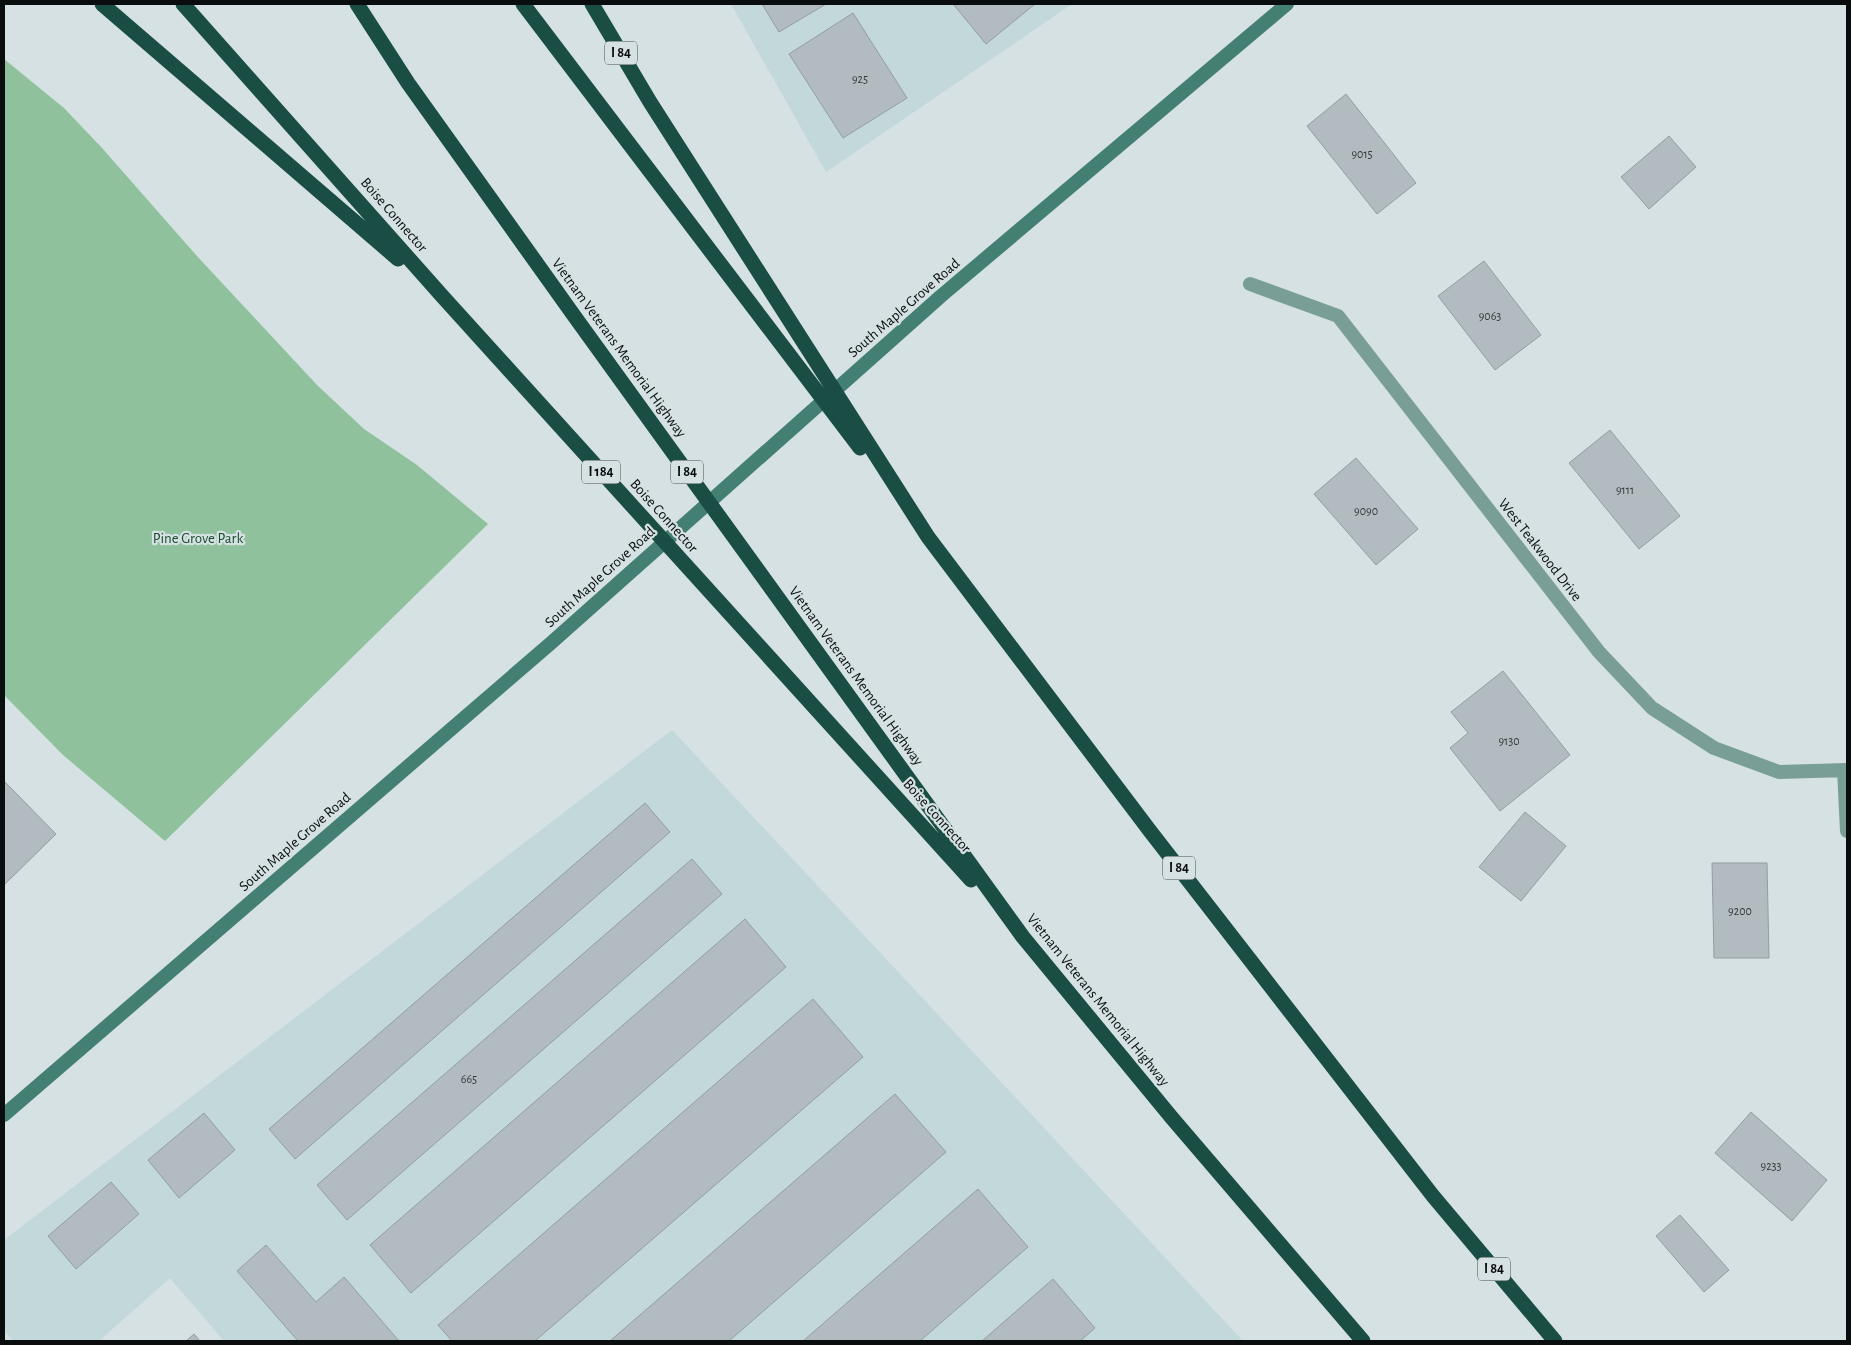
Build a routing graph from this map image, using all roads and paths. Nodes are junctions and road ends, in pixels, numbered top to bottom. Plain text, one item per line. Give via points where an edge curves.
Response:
1 (102, 4) edge
2 (184, 4) edge
3 (356, 4) edge
4 (523, 4) edge
5 (592, 4) edge
6 (1287, 4) edge
7 (1250, 284) dead end
8 (442, 297) junction
9 (928, 537) junction
10 (1846, 770) edge
11 (1847, 831) edge
12 (1023, 937) junction
13 (4, 1115) edge
14 (1363, 1341) edge
15 (1555, 1341) edge

1 - 8 highway
2 - 8 highway, Boise Connector / I 184
3 - 12 highway, Vietnam Veterans Memorial Highway / I 84 via 574,317
4 - 9 highway
5 - 9 highway, I 84 via 650,102
6 - 13 main road, South Maple Grove Road via 941,296 551,643
7 - 10 street, West Teakwood Drive via 1338,316 1599,652 1652,708 1714,748 1778,772
8 - 12 highway, Boise Connector / I 184
9 - 15 highway, I 84 via 1150,831 1433,1196
10 - 11 street, West Teakwood Drive
12 - 14 highway, Vietnam Veterans Memorial Highway / I 84 via 1172,1118

